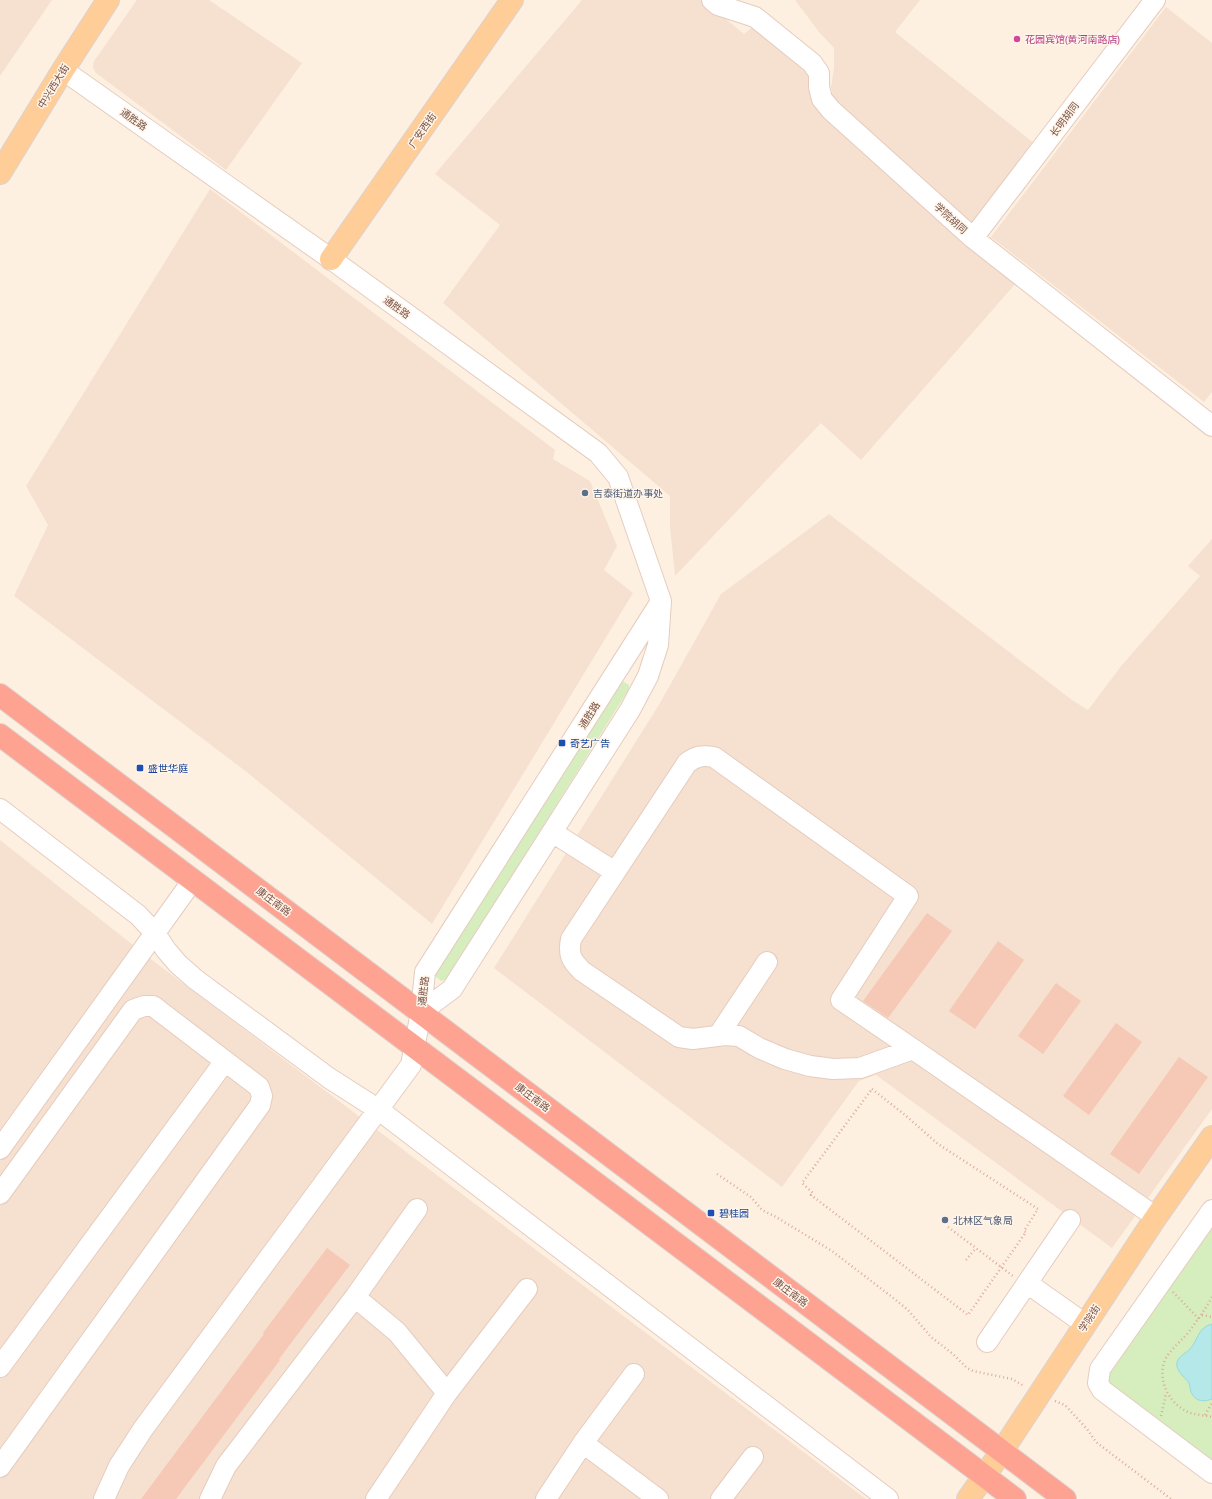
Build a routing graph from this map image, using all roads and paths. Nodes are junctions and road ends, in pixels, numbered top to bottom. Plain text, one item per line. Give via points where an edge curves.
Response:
1 (108, 0) edge
2 (512, 0) edge
3 (712, 0) edge
4 (1155, 0) edge
5 (63, 70) junction
6 (3, 160) edge
7 (973, 238) junction
8 (331, 259) junction
9 (1212, 426) edge
10 (661, 601) junction
11 (0, 695) edge
12 (0, 735) edge
13 (0, 809) edge
14 (552, 832) junction
15 (615, 872) junction
16 (193, 880) junction
17 (154, 933) junction
18 (767, 962) dead end
19 (421, 1012) junction
20 (718, 1036) junction
21 (415, 1046) junction
22 (913, 1049) junction
23 (225, 1061) junction
24 (379, 1110) junction
25 (1212, 1137) edge
26 (0, 1149) edge
27 (717, 1174) dead end
28 (0, 1194) edge
29 (417, 1209) dead end
30 (1212, 1210) edge
31 (1156, 1217) junction
32 (1070, 1220) dead end
33 (948, 1227) dead end
34 (976, 1248) junction
35 (966, 1260) dead end
36 (1001, 1267) junction
37 (1161, 1282) junction
38 (1026, 1284) junction
39 (527, 1289) dead end
40 (355, 1297) junction
41 (1212, 1297) edge
42 (1202, 1315) junction
43 (1212, 1317) edge
44 (1199, 1319) junction
45 (1085, 1324) junction
46 (987, 1342) dead end
47 (0, 1367) edge
48 (634, 1374) dead end
49 (1028, 1388) dead end
50 (447, 1393) junction
51 (1166, 1393) junction
52 (1051, 1400) dead end
53 (1212, 1403) edge
54 (1205, 1416) junction
55 (1212, 1417) edge
56 (1160, 1418) dead end
57 (582, 1443) junction
58 (1002, 1451) junction
59 (753, 1457) dead end
60 (0, 1467) edge
61 (1212, 1473) edge
62 (985, 1475) junction
63 (104, 1499) edge
64 (210, 1499) edge
65 (376, 1499) edge
66 (546, 1499) edge
67 (658, 1499) edge
68 (721, 1499) edge
69 (888, 1499) edge
70 (968, 1499) edge
71 (1015, 1499) edge
72 (1065, 1499) edge
73 (1171, 1499) edge

1 - 5 main road, 中兴西大街
2 - 8 main road, 广安西街
3 - 7 street, 学院胡同 via 718,5 755,17 812,63 819,74 822,98 831,110
4 - 7 street, 长明胡同
5 - 6 main road, 中兴西大街
5 - 8 street, 通胜路
7 - 9 street, 学院胡同
8 - 10 street, 通胜路 via 598,453 618,477
10 - 14 street, 通胜路 via 658,645 648,676 630,710
10 - 19 street, 通胜路 via 425,972
11 - 19 highway, 康庄南路
12 - 16 highway
13 - 17 street via 138,915
14 - 15 street
14 - 19 street, 通胜路 via 452,989
15 - 20 street via 571,939 569,951 574,962 582,971 679,1037 693,1039
15 - 22 street via 687,763 695,757 714,757 908,896 841,1000
16 - 17 street
16 - 21 highway
17 - 24 street via 178,964 195,979 330,1078
17 - 26 street
18 - 20 street
19 - 21 street
19 - 58 highway, 康庄南路
20 - 22 street via 739,1036 785,1059 832,1069 860,1068
21 - 24 street via 411,1065
21 - 62 highway
22 - 31 street
23 - 28 street via 153,1006 133,1010
23 - 47 street
23 - 60 street via 259,1087 262,1096 260,1105
24 - 63 street via 143,1430 119,1466
24 - 69 street
25 - 31 main road, 学院街
27 - 49 path via 751,1197 762,1210 832,1251 892,1297 908,1310 931,1337 967,1368 1012,1379
29 - 40 street
30 - 37 street
31 - 45 main road, 学院街
32 - 38 street
33 - 34 path
34 - 35 path
34 - 36 path
36 - 36 path via 1026,1232 1024,1231 1038,1209 938,1144 872,1089 802,1184 813,1192 811,1195 968,1315
36 - 38 path
37 - 44 path
37 - 61 street via 1100,1369 1098,1383 1102,1390
38 - 45 street
38 - 46 street
39 - 50 street
40 - 50 street via 397,1332
40 - 64 street via 226,1466
41 - 42 path
42 - 43 path
42 - 44 path
44 - 51 path via 1166,1359 1163,1379
45 - 58 main road, 学院街
48 - 57 street
50 - 65 street
51 - 54 path via 1181,1408
51 - 56 path
52 - 73 path via 1066,1405 1096,1442
53 - 54 path
54 - 55 path
57 - 66 street
57 - 67 street
58 - 62 main road, 学院街
58 - 72 highway, 康庄南路
59 - 68 street
62 - 70 main road, 学院街
62 - 71 highway

